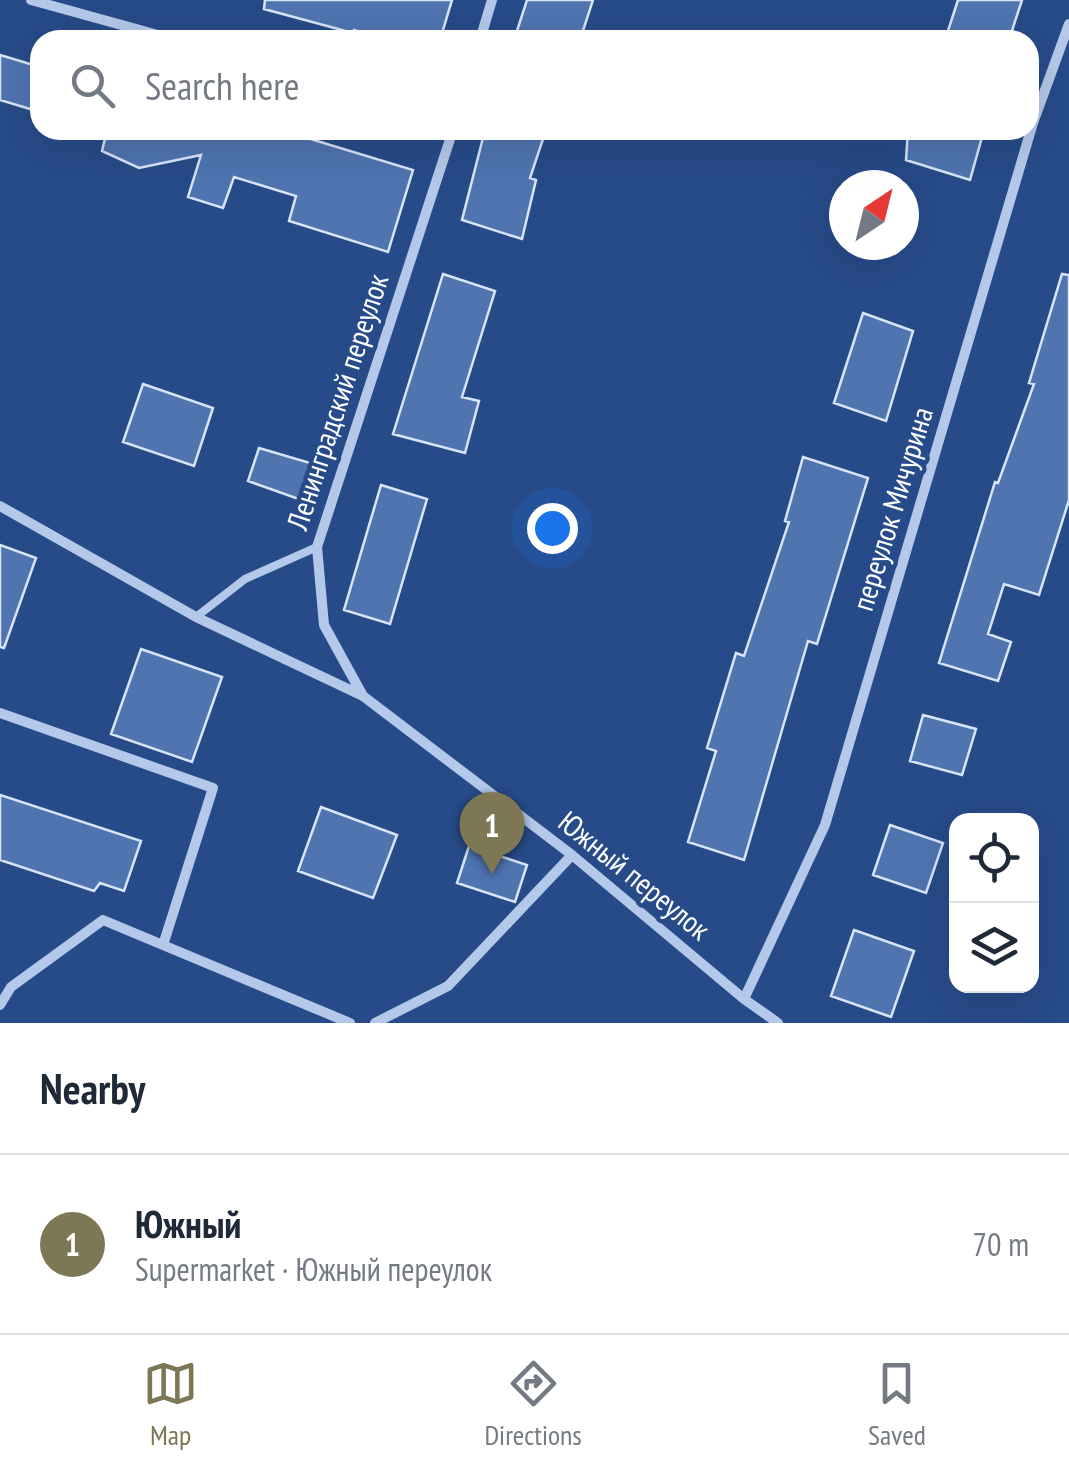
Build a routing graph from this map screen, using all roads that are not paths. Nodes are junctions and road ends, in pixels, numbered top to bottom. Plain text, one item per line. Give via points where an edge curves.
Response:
1 (31, 0) edge
2 (492, 0) edge
3 (1069, 24) edge
4 (140, 30) edge
5 (483, 30) edge
6 (1039, 110) edge
7 (449, 140) edge
8 (1029, 140) edge
9 (0, 506) edge
10 (316, 547) junction
11 (196, 617) junction
12 (362, 696) junction
13 (0, 713) edge
14 (572, 855) junction
15 (163, 945) junction
16 (744, 999) junction
17 (0, 1004) edge
18 (350, 1023) edge
19 (376, 1023) edge
20 (778, 1023) edge

1 - 4 street
2 - 5 street
3 - 6 street, переулок Мичурина
7 - 10 street, Ленинградский переулок
8 - 16 street, переулок Мичурина via 825,824
9 - 11 street
10 - 11 lane via 245,579
10 - 12 street, Ленинградский переулок via 324,625
11 - 12 street
12 - 14 street, Южный переулок
13 - 15 street via 213,788
14 - 16 street, Южный переулок
14 - 19 street via 448,986
15 - 17 street via 102,920 12,987
15 - 18 street
16 - 20 street, Южный переулок

